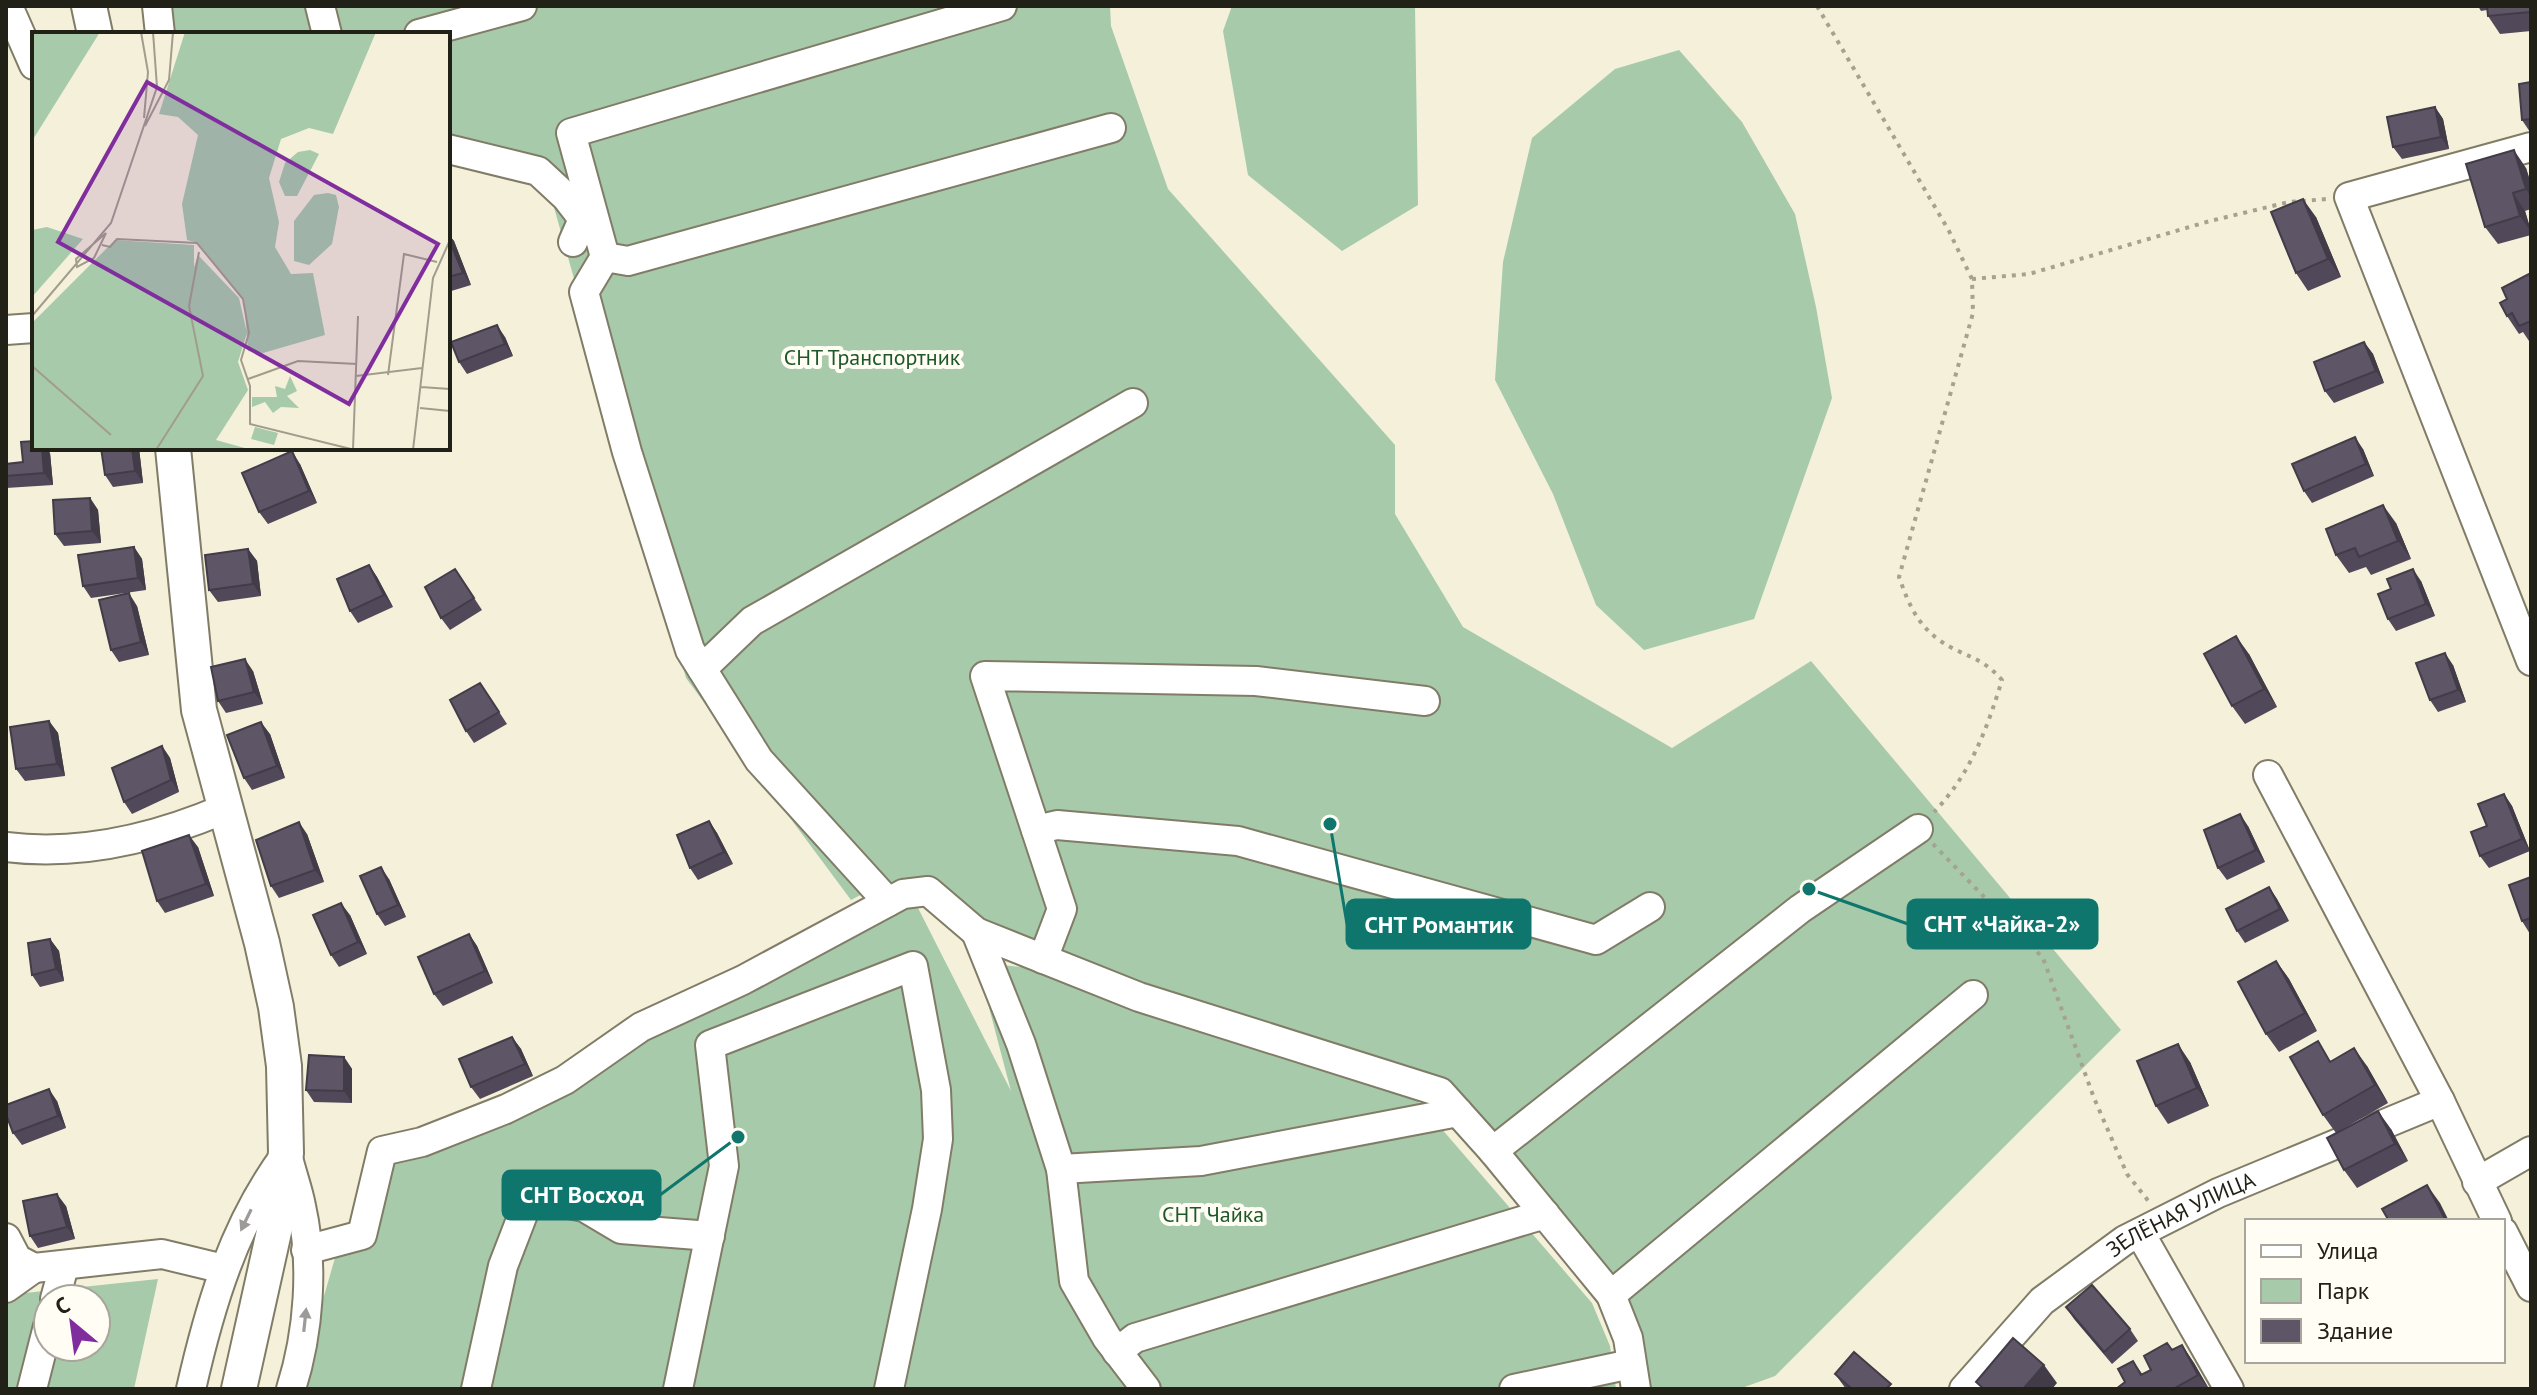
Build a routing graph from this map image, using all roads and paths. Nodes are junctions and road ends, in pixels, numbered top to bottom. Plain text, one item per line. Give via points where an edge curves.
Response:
1 (8, 6) edge
2 (89, 6) edge
3 (157, 6) edge
4 (320, 6) edge
5 (522, 6) edge
6 (1002, 6) edge
7 (1817, 6) edge
8 (95, 32) edge
9 (160, 32) edge
10 (326, 32) edge
11 (426, 32) edge
12 (32, 60) edge
13 (1111, 128) dead end
14 (2531, 147) edge
15 (450, 149) edge
16 (2349, 197) junction
17 (573, 242) dead end
18 (605, 257) junction
19 (1972, 279) junction
20 (32, 328) edge
21 (6, 330) edge
22 (1133, 403) dead end
23 (173, 450) edge
24 (2531, 661) edge
25 (702, 669) junction
26 (1425, 701) dead end
27 (2268, 775) dead end
28 (224, 809) junction
29 (1918, 829) junction
30 (1036, 830) junction
31 (6, 847) edge
32 (888, 902) junction
33 (1650, 907) dead end
34 (976, 932) junction
35 (1043, 959) junction
36 (1973, 995) dead end
37 (2440, 1101) junction
38 (1458, 1112) junction
39 (1493, 1151) junction
40 (2531, 1151) edge
41 (286, 1153) junction
42 (1061, 1169) junction
43 (2477, 1182) junction
44 (1545, 1214) junction
45 (2496, 1219) edge
46 (2152, 1227) junction
47 (710, 1236) junction
48 (2505, 1236) edge
49 (6, 1238) edge
50 (306, 1250) junction
51 (64, 1266) junction
52 (34, 1268) junction
53 (224, 1269) junction
54 (59, 1283) edge
55 (2531, 1287) edge
56 (6, 1288) edge
57 (1611, 1295) junction
58 (1117, 1352) junction
59 (39, 1363) edge
60 (1634, 1376) edge
61 (32, 1389) edge
62 (191, 1389) edge
63 (239, 1389) edge
64 (291, 1389) edge
65 (476, 1389) edge
66 (678, 1389) edge
67 (889, 1389) edge
68 (1146, 1389) edge
69 (1514, 1389) edge
70 (1964, 1389) edge
71 (2229, 1389) edge

1 - 12 street
2 - 8 main road
3 - 9 street
4 - 10 street
5 - 11 street
6 - 18 street via 571,133
7 - 19 path
13 - 18 street via 628,261
14 - 16 street
15 - 17 street via 538,171 583,219
16 - 19 path via 2289,202 2029,274
16 - 24 street
18 - 25 street via 584,292 627,452 690,650
19 - 29 path via 1973,313 1899,577 1910,609 1939,639 1988,664 2002,680 1970,765
20 - 21 street
22 - 25 street via 752,621
23 - 28 main road via 192,667
25 - 32 street via 759,760
26 - 30 street via 1256,681 985,676
27 - 37 street
28 - 31 street via 183,826 83,848
28 - 41 main road via 276,1007
29 - 39 street via 1800,909
29 - 46 path via 2043,958 2094,1098
30 - 33 street via 1057,825 1238,841 1596,940
30 - 35 street via 1062,909
32 - 34 street via 928,891
32 - 50 street via 743,980 641,1027 565,1080 518,1104 422,1142 382,1151 362,1235
34 - 35 street
34 - 42 street via 1021,1044
35 - 38 street via 1139,997 1440,1092
36 - 57 street
37 - 43 street
37 - 46 street, ЗЕЛЁНАЯ УЛИЦА via 2218,1193
38 - 39 street
38 - 42 street via 1201,1161
39 - 44 street
40 - 43 street
41 - 50 street via 302,1207
41 -> 53 street via 264,1184
41 - 63 main road
42 - 58 street via 1074,1281
43 - 45 street
44 - 57 street
44 - 58 street via 1135,1338
46 - 70 street, ЗЕЛЁНАЯ УЛИЦА via 2125,1240 2042,1301
46 - 71 street
47 - 65 street via 621,1229 584,1207 530,1196 503,1266
47 - 66 street
47 - 67 street via 724,1166 710,1045 913,966 936,1090 938,1139
48 - 55 street
49 - 52 street via 17,1259
64 -> 50 street via 306,1320
51 - 52 street
51 - 53 street via 162,1254
51 - 54 street
52 - 56 street
53 - 62 street
57 - 60 street via 1628,1338
58 - 68 street
59 - 61 street
60 - 69 street

